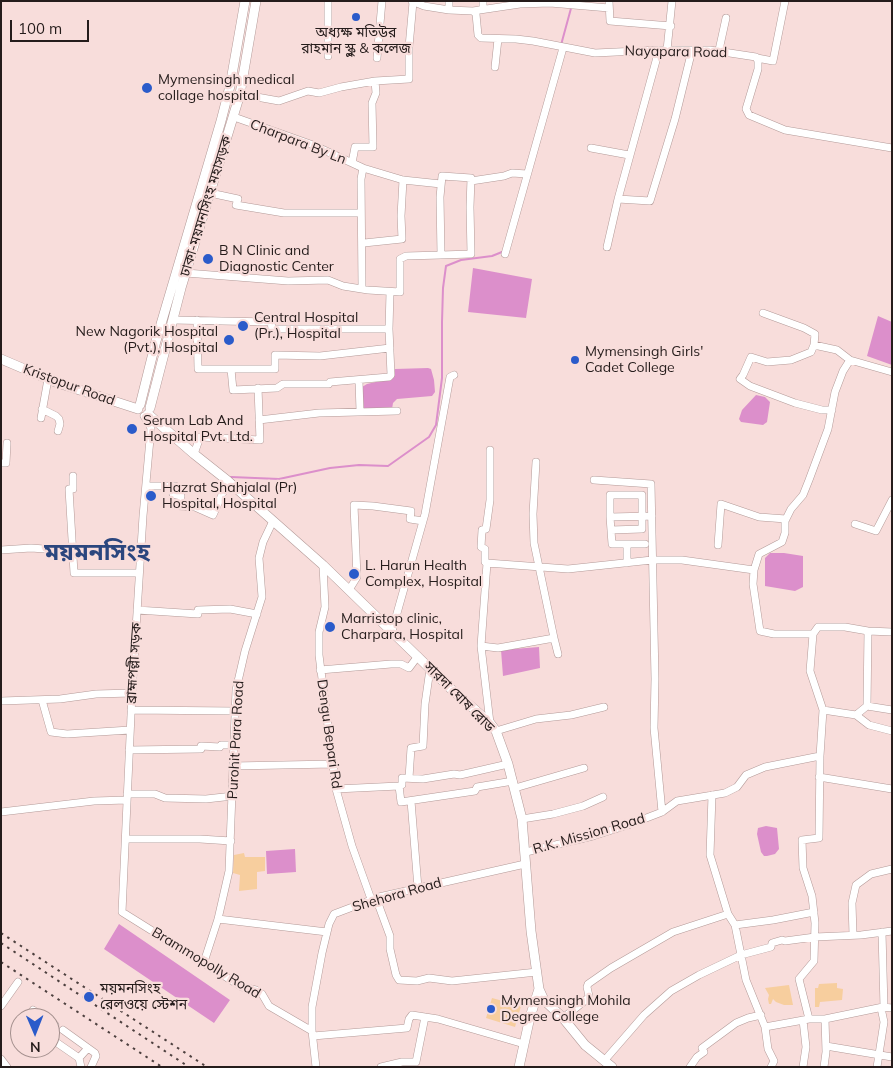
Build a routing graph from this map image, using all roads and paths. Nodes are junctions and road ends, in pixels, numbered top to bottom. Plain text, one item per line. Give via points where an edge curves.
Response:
1 (245, 1) edge
2 (256, 1) edge
3 (328, 1) edge
4 (382, 1) edge
5 (449, 1) edge
6 (672, 1) edge
7 (785, 1) edge
8 (412, 2) edge
9 (550, 2) edge
10 (518, 3) edge
11 (424, 4) edge
12 (483, 5) edge
13 (609, 5) edge
14 (449, 10) junction
15 (473, 10) junction
16 (726, 18) dead end
17 (671, 26) junction
18 (498, 38) junction
19 (563, 48) junction
20 (658, 50) junction
21 (667, 50) junction
22 (692, 50) junction
23 (720, 50) junction
24 (328, 56) dead end
25 (377, 58) dead end
26 (757, 58) junction
27 (495, 67) dead end
28 (376, 81) junction
29 (240, 94) junction
30 (234, 117) junction
31 (591, 148) dead end
32 (892, 148) edge
33 (629, 155) junction
34 (352, 164) junction
35 (362, 168) junction
36 (527, 174) junction
37 (403, 180) junction
38 (471, 181) junction
39 (441, 184) junction
40 (210, 193) junction
41 (618, 199) junction
42 (361, 213) junction
43 (364, 243) dead end
44 (607, 247) dead end
45 (505, 254) dead end
46 (441, 255) junction
47 (186, 273) junction
48 (362, 288) junction
49 (390, 292) junction
50 (763, 313) dead end
51 (173, 320) junction
52 (197, 320) junction
53 (389, 329) junction
54 (814, 345) junction
55 (390, 348) junction
56 (1, 359) edge
57 (850, 360) junction
58 (231, 369) junction
59 (892, 372) edge
60 (454, 375) dead end
61 (48, 380) junction
62 (359, 381) junction
63 (258, 388) junction
64 (42, 409) junction
65 (832, 410) junction
66 (144, 411) junction
67 (360, 411) junction
68 (396, 411) dead end
69 (41, 418) dead end
70 (259, 420) junction
71 (58, 431) dead end
72 (7, 443) dead end
73 (490, 450) dead end
74 (194, 454) junction
75 (536, 462) dead end
76 (1, 463) edge
77 (73, 476) dead end
78 (594, 480) dead end
79 (228, 481) junction
80 (146, 486) junction
81 (892, 500) edge
82 (642, 516) junction
83 (652, 516) junction
84 (610, 517) junction
85 (786, 519) junction
86 (273, 521) junction
87 (423, 522) junction
88 (855, 524) dead end
89 (611, 530) junction
90 (627, 544) junction
91 (645, 544) dead end
92 (718, 545) dead end
93 (1, 550) edge
94 (58, 550) dead end
95 (652, 560) junction
96 (487, 563) junction
97 (627, 563) junction
98 (323, 564) junction
99 (538, 567) junction
100 (754, 570) junction
101 (140, 572) junction
102 (350, 590) junction
103 (137, 610) junction
104 (258, 614) junction
105 (392, 631) junction
106 (868, 631) junction
107 (892, 632) edge
108 (813, 634) junction
109 (554, 638) junction
110 (481, 646) junction
111 (558, 654) dead end
112 (418, 656) junction
113 (430, 669) junction
114 (320, 670) junction
115 (132, 693) junction
116 (42, 700) junction
117 (1, 701) edge
118 (867, 706) junction
119 (604, 707) dead end
120 (131, 710) junction
121 (823, 710) junction
122 (892, 710) edge
123 (235, 711) junction
124 (856, 715) junction
125 (493, 727) junction
126 (130, 730) junction
127 (892, 731) edge
128 (234, 745) junction
129 (129, 750) junction
130 (820, 756) junction
131 (333, 764) junction
132 (508, 764) junction
133 (233, 766) junction
134 (584, 768) dead end
135 (819, 777) junction
136 (409, 778) junction
137 (514, 784) junction
138 (399, 786) junction
139 (336, 789) junction
140 (892, 789) edge
141 (712, 795) junction
142 (233, 796) junction
143 (127, 797) junction
144 (603, 797) dead end
145 (411, 801) junction
146 (1, 812) edge
147 (662, 812) junction
148 (522, 819) junction
149 (126, 839) junction
150 (231, 841) junction
151 (526, 852) junction
152 (525, 864) junction
153 (892, 869) edge
154 (418, 888) junction
155 (373, 898) junction
156 (122, 912) joint
157 (814, 912) junction
158 (728, 914) junction
159 (218, 920) junction
160 (735, 925) junction
161 (892, 931) edge
162 (327, 932) junction
163 (882, 932) junction
164 (853, 935) junction
165 (815, 937) junction
166 (741, 956) junction
167 (883, 960) junction
168 (892, 960) edge
169 (204, 962) junction
170 (536, 972) junction
171 (18, 982) dead end
172 (539, 989) junction
173 (1, 1006) edge
174 (886, 1008) edge
175 (761, 1015) junction
176 (424, 1017) junction
177 (563, 1018) junction
178 (806, 1019) junction
179 (825, 1019) junction
180 (765, 1027) junction
181 (62, 1030) dead end
182 (312, 1034) junction
183 (524, 1044) junction
184 (60, 1045) edge
185 (826, 1046) junction
186 (88, 1048) junction
187 (879, 1055) junction
188 (892, 1057) edge
189 (79, 1058) junction
190 (1, 1059) edge
191 (608, 1064) edge
192 (416, 1065) edge
193 (8, 1067) edge
194 (81, 1067) edge
195 (91, 1067) edge
196 (316, 1067) edge
197 (381, 1067) edge
198 (519, 1067) edge
199 (690, 1067) edge
200 (771, 1067) edge
201 (803, 1067) edge
202 (824, 1067) edge
203 (877, 1067) edge

1 - 66 main road, ঢাকা-ময়মনসিংহ মহাসড়ক via 230,86 156,341
2 - 29 main road, ঢাকা-ময়মনসিংহ মহাসড়ক
3 - 24 street
4 - 25 street
5 - 14 street
6 - 17 street
7 - 26 street via 773,61
8 - 11 street
8 - 28 street, Charpara By Ln via 409,79
9 - 10 street
9 - 13 street
10 - 12 street
11 - 14 street
12 - 15 street
13 - 17 street via 610,21
14 - 15 street
15 - 18 street, Nayapara Road via 480,37
16 - 23 street
17 - 21 street
18 - 19 street, Nayapara Road via 534,41
18 - 27 street
19 - 20 street, Nayapara Road via 595,53
19 - 36 street
20 - 21 street, Nayapara Road
20 - 33 street
21 - 22 street, Nayapara Road
22 - 23 street, Nayapara Road
22 - 41 street via 650,200
23 - 26 street, Nayapara Road
26 - 32 street via 758,69 746,109 749,115 786,130
28 - 29 street, Charpara By Ln via 318,93 308,91 279,101
28 - 34 street via 372,103 373,147 355,147
29 - 30 main road, ঢাকা-ময়মনসিংহ মহাসড়ক
30 - 34 street, Charpara By Ln via 313,145
30 - 40 main road, ঢাকা-ময়মনসিংহ মহাসড়ক
31 - 33 street
33 - 41 street
34 - 35 street, Charpara By Ln
35 - 37 street
35 - 42 street, Charpara By Ln
36 - 38 street via 512,173
36 - 45 street
37 - 39 street
37 - 43 street via 402,239
38 - 39 street via 472,178 442,176
38 - 46 street via 471,254
39 - 46 street
40 - 42 street via 238,199 236,205 284,213
40 - 47 main road, ঢাকা-ময়মনসিংহ মহাসড়ক
41 - 44 street
42 - 48 street, Charpara By Ln
46 - 49 street via 400,259 400,292
47 - 48 street via 328,280
47 - 51 main road, ঢাকা-ময়মনসিংহ মহাসড়ক
48 - 49 street
49 - 53 street
50 - 54 street via 815,334
51 - 52 street
51 - 66 main road, ঢাকা-ময়মনসিংহ মহাসড়ক
52 - 53 street via 271,322 272,329
52 - 58 street via 198,369
53 - 55 street
54 - 57 street via 837,350
54 - 65 street via 811,352 791,360 767,362 751,357 740,379 795,403
55 - 58 street via 320,356 275,355 275,369
55 - 62 street via 391,375
56 - 61 main road, Kristopur Road
57 - 59 street
57 - 65 street via 835,392
58 - 63 street via 233,390
60 - 87 street via 450,377
61 - 64 street
61 - 66 main road, Kristopur Road
62 - 63 street
62 - 67 street
63 - 70 street
64 - 69 street
64 - 71 street via 59,419
65 - 85 street via 803,495
66 - 74 main road, সারদা ঘোষ রোড
66 - 80 street, ব্রাহ্মপল্লী সড়ক via 152,428
67 - 68 street
67 - 70 street
70 - 74 street via 260,440 200,437
72 - 76 street via 6,463
73 - 96 street via 490,500 481,547 485,549 484,562
74 - 79 main road, সারদা ঘোষ রোড
75 - 99 street via 533,514
77 - 101 street via 74,489 69,489 74,573
78 - 83 street via 651,484
79 - 80 street via 213,515 195,507 179,506 181,496 173,494 175,486
79 - 86 main road, সারদা ঘোষ রোড
80 - 101 street, ব্রাহ্মপল্লী সড়ক
81 - 88 street via 876,531
82 - 83 street
82 - 84 street
82 - 84 street via 642,495 610,495
82 - 89 street via 641,529
83 - 95 street
84 - 89 street
85 - 92 street via 759,517 721,504
85 - 100 street via 782,542 759,554
86 - 98 main road, সারদা ঘোষ রোড
86 - 104 street, Purohit Para Road via 260,558 262,597
87 - 102 street via 410,519 411,511 354,505 357,577
87 - 105 street
89 - 90 street via 612,544
90 - 91 street
90 - 97 street
93 - 94 street
95 - 97 street
95 - 100 street via 682,560
95 - 147 street via 654,728
96 - 99 street
96 - 110 street
97 - 99 street via 568,569
98 - 102 main road, সারদা ঘোষ রোড
98 - 114 street, Dengu Bepari Rd via 325,607 319,632
99 - 109 street
100 - 108 street via 753,591 760,631
101 - 103 street, ব্রাহ্মপল্লী সড়ক
102 - 105 main road, সারদা ঘোষ রোড
103 - 104 street via 198,614 198,610 230,609
103 - 115 street, ব্রাহ্মপল্লী সড়ক
104 - 123 street, Purohit Para Road via 245,651
105 - 112 main road, সারদা ঘোষ রোড
106 - 107 street
106 - 108 street via 818,627
106 - 118 street
108 - 121 street via 810,671
109 - 110 street via 498,648
109 - 111 street
110 - 125 street
112 - 113 main road, সারদা ঘোষ রোড
112 - 114 street via 409,668 391,664
113 - 125 main road, সারদা ঘোষ রোড
113 - 136 street via 422,746 411,748
114 - 131 street, Dengu Bepari Rd
115 - 116 street
115 - 120 street, ব্রাহ্মপল্লী সড়ক
116 - 117 street
116 - 126 street via 51,732
118 - 122 street
118 - 124 street
119 - 125 street
120 - 123 street
120 - 126 street, ব্রাহ্মপল্লী সড়ক
121 - 124 street
121 - 130 street
123 - 128 street, Purohit Para Road
124 - 127 street via 869,725
125 - 132 main road, সারদা ঘোষ রোড
126 - 129 street, ব্রাহ্মপল্লী সড়ক
128 - 129 street
128 - 133 street, Purohit Para Road
129 - 143 street, ব্রাহ্মপল্লী সড়ক
130 - 135 street
130 - 141 street, R.K. Mission Road via 765,767 746,775 732,791
131 - 133 street
131 - 139 street, Dengu Bepari Rd
132 - 136 street via 460,775
132 - 137 main road, সারদা ঘোষ রোড
133 - 142 street, Purohit Para Road
134 - 137 street
135 - 140 street
135 - 157 street via 818,838 802,840 803,868
136 - 138 street via 401,778 402,785
137 - 145 street via 477,787 475,791
137 - 148 main road, সারদা ঘোষ রোড
138 - 139 street
138 - 145 street via 401,802
139 - 155 street, Dengu Bepari Rd via 352,846
141 - 147 street, R.K. Mission Road via 678,801
141 - 158 street via 710,855
142 - 143 street via 206,799 165,798 155,794
142 - 150 street, Purohit Para Road
143 - 146 street
143 - 149 street, ব্রাহ্মপল্লী সড়ক
144 - 148 street via 561,812
145 - 154 street
147 - 151 street, R.K. Mission Road via 593,836
148 - 151 main road, সারদা ঘোষ রোড
149 - 150 street
149 - 156 street, ব্রাহ্মপল্লী সড়ক
150 - 159 street, Purohit Para Road via 229,871
151 - 152 main road, সারদা ঘোষ রোড
152 - 154 street, Shehora Road
152 - 170 main road, সারদা ঘোষ রোড
153 - 164 street via 871,874 856,885 852,903
154 - 155 street, Shehora Road
155 - 162 street, Shehora Road via 334,914
155 - 170 street, Dengu Bepari Rd via 390,936 390,949 399,980 452,980
156 - 169 street, Brammopolly Road
157 - 160 street
157 - 165 street
158 - 160 street
158 - 177 street via 674,932 611,968 588,984 587,999
159 - 162 street
159 - 169 street, Purohit Para Road
160 - 166 street
161 - 163 street
162 - 182 street, Shehora Road via 312,1007
163 - 164 street
163 - 167 street
164 - 165 street
165 - 166 street via 782,940 772,943 771,947
165 - 178 street via 814,961 799,979
166 - 175 street via 746,980
166 - 191 street via 671,992 644,1016
167 - 168 street
167 - 174 street
169 - 182 street, Brammopolly Road via 242,987 256,990 270,1006
170 - 172 main road, সারদা ঘোষ রোড
171 - 173 street
172 - 177 main road, সারদা ঘোষ রোড via 544,1000
172 - 183 main road
174 - 179 street
174 - 187 street
175 - 180 street
175 - 199 street via 730,1027 702,1048 704,1052
176 - 182 street via 412,1015 407,1028
176 - 183 street
176 - 192 street
177 - 191 main road, সারদা ঘোষ রোড via 585,1045
178 - 179 street
178 - 180 street
178 - 201 street
179 - 185 street
180 - 200 street via 768,1049 774,1060
181 - 186 street
182 - 196 street, Shehora Road
183 - 198 main road
184 - 189 street
185 - 187 street
185 - 202 street
186 - 189 street
186 - 195 street via 96,1056
187 - 188 street
187 - 203 street
189 - 194 street
190 - 193 street
192 - 197 street via 402,1062

